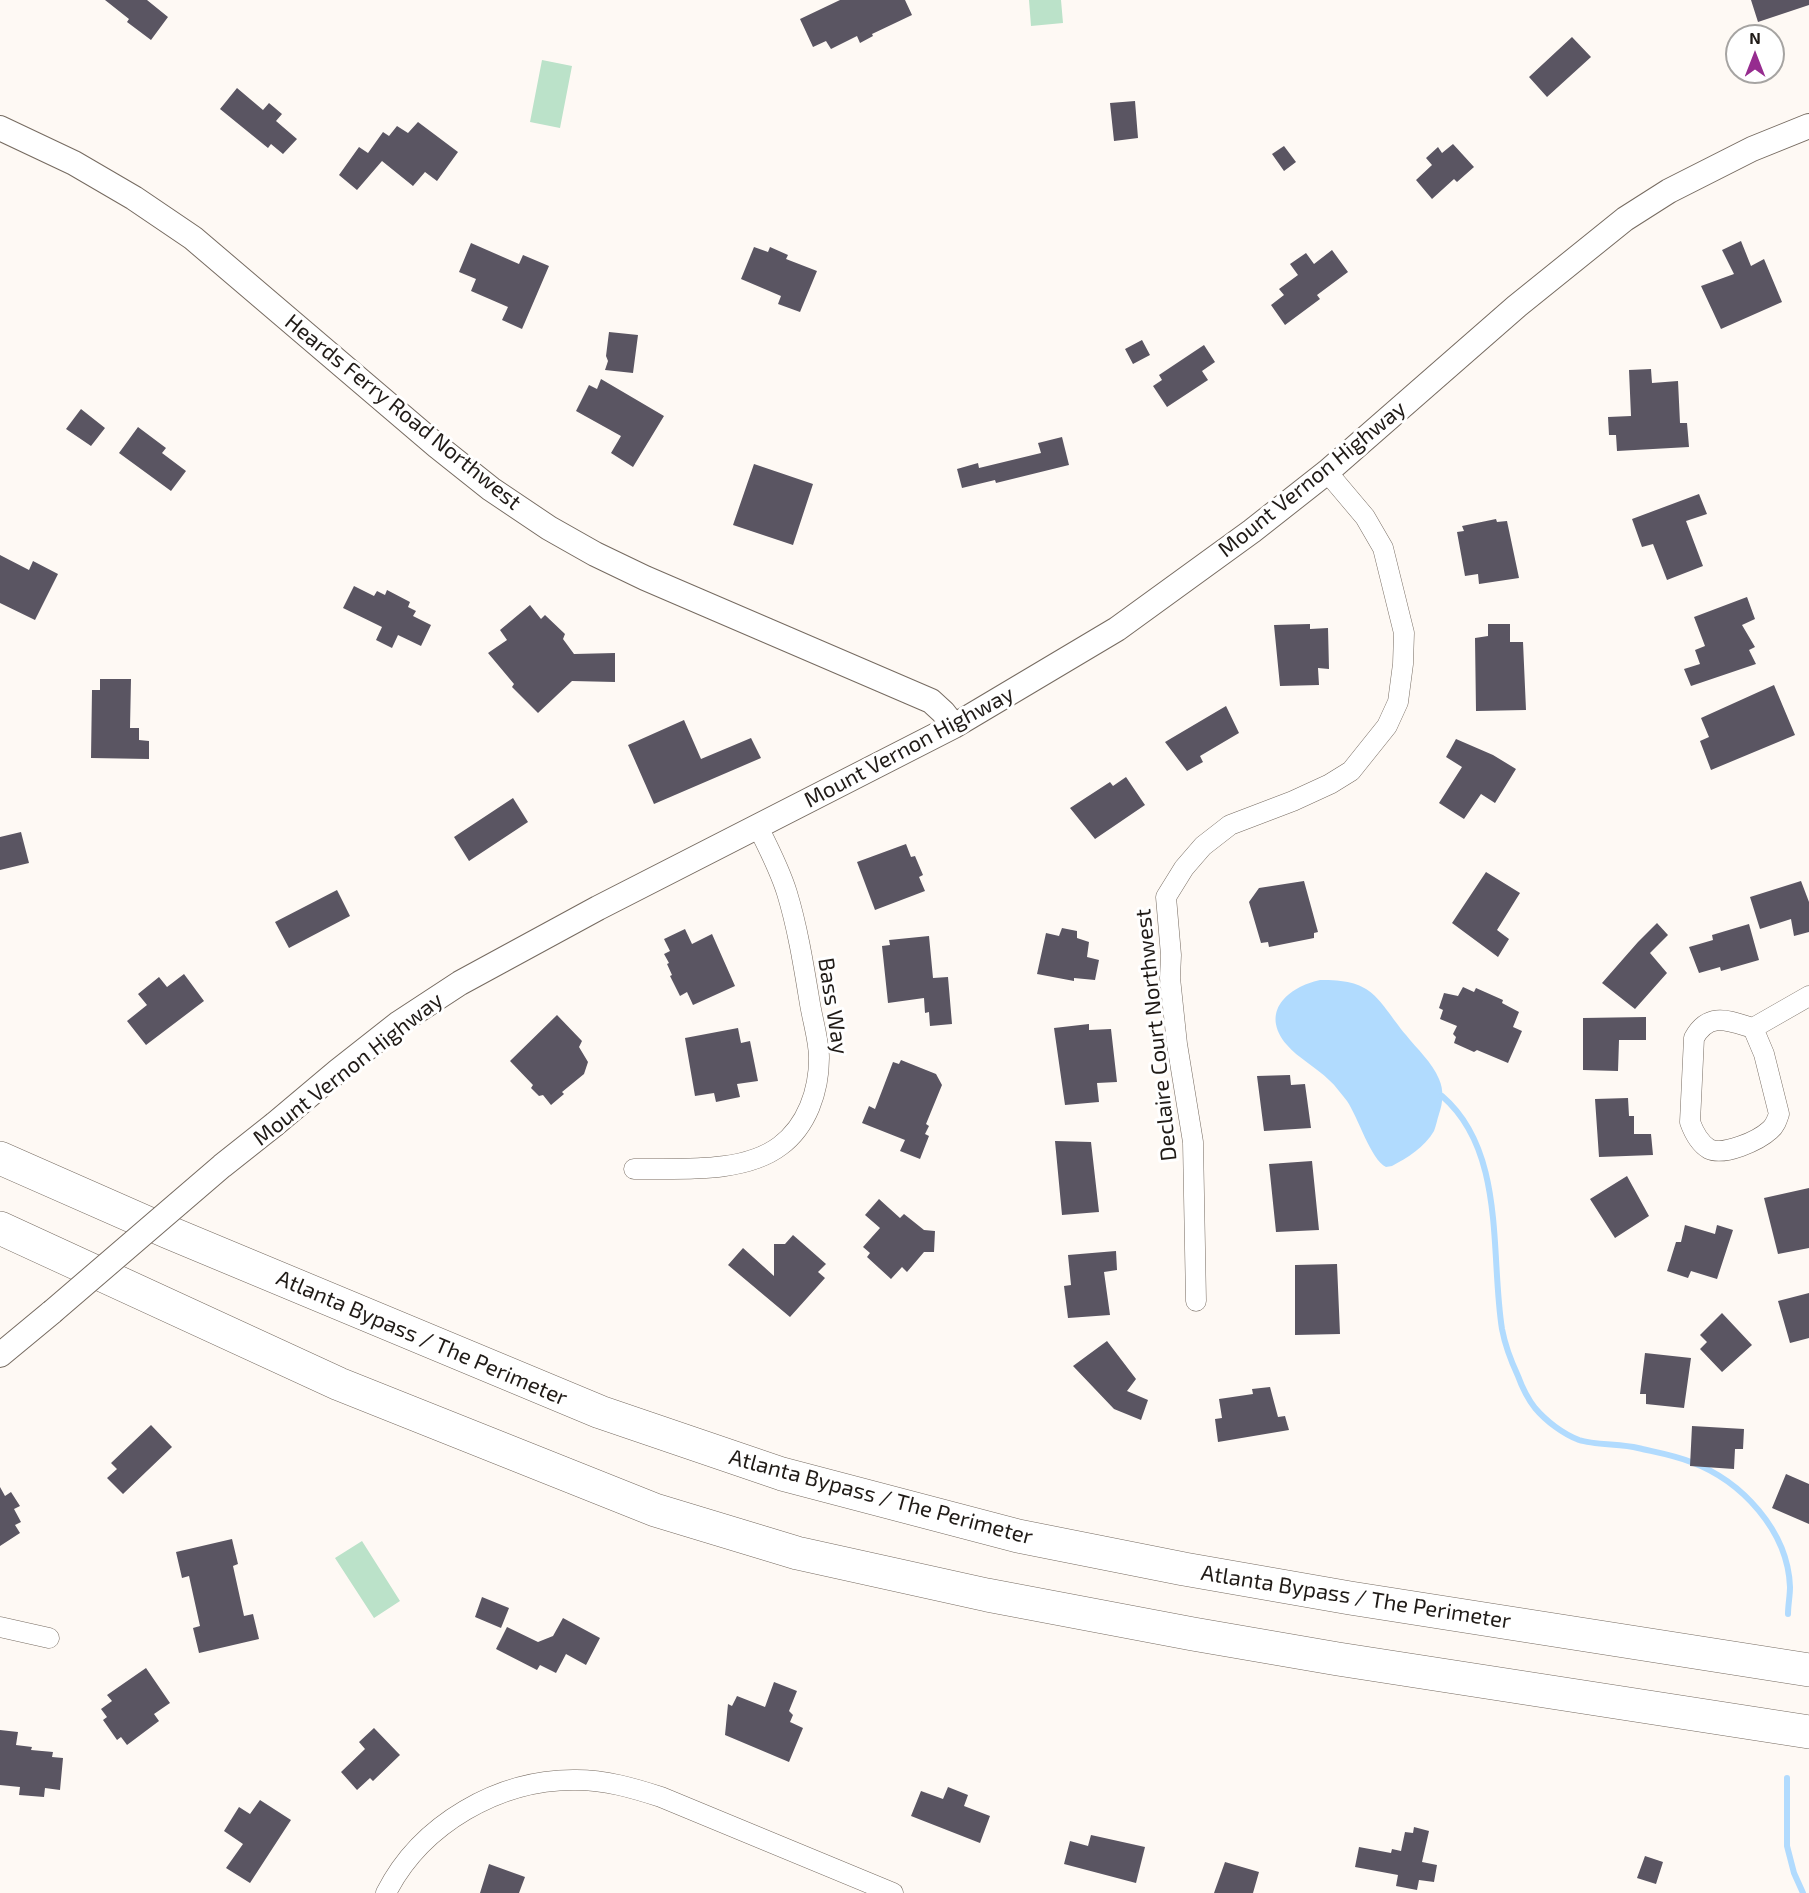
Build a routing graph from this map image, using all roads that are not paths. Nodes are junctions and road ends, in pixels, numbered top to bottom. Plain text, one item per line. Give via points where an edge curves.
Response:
1 (1809, 126) edge
2 (0, 128) edge
3 (1327, 472) junction
4 (954, 726) junction
5 (758, 827) junction
6 (1809, 996) edge
7 (1753, 1028) junction
8 (0, 1158) edge
9 (634, 1169) dead end
10 (0, 1228) edge
11 (1196, 1301) dead end
12 (0, 1355) edge
13 (0, 1627) edge
14 (49, 1638) dead end
15 (1809, 1670) edge
16 (1809, 1732) edge
17 (386, 1893) edge
18 (893, 1893) edge

1 - 3 street, Mount Vernon Highway via 1752,149 1669,191 1625,219 1517,306
2 - 4 street, Heards Ferry Road Northwest via 91,173 193,238 437,446 549,528 645,578 931,701
3 - 4 street, Mount Vernon Highway via 1117,629
3 - 11 street, Declaire Court Northwest via 1365,517 1383,548 1404,633 1398,702 1388,726 1350,771 1293,801 1230,825 1203,846 1166,897 1173,1000 1193,1142
4 - 5 street, Mount Vernon Highway
5 - 9 street, Bass Way via 787,893 805,975 819,1056 810,1106 780,1147 746,1163
5 - 12 street, Mount Vernon Highway, bridge via 460,983 399,1023 222,1166
6 - 7 street
7 - 7 street via 1764,1054 1779,1114 1769,1131 1756,1140 1731,1150 1709,1149 1695,1135 1690,1122 1694,1038 1704,1025 1721,1019
8 - 15 highway, Atlanta Bypass / The Perimeter via 600,1412 782,1474 1018,1536 1184,1569
10 - 16 highway via 339,1384 655,1510 797,1553 987,1595 1193,1634
13 - 14 street
17 - 18 street via 421,1844 480,1802 528,1785 578,1780 624,1785 661,1797

